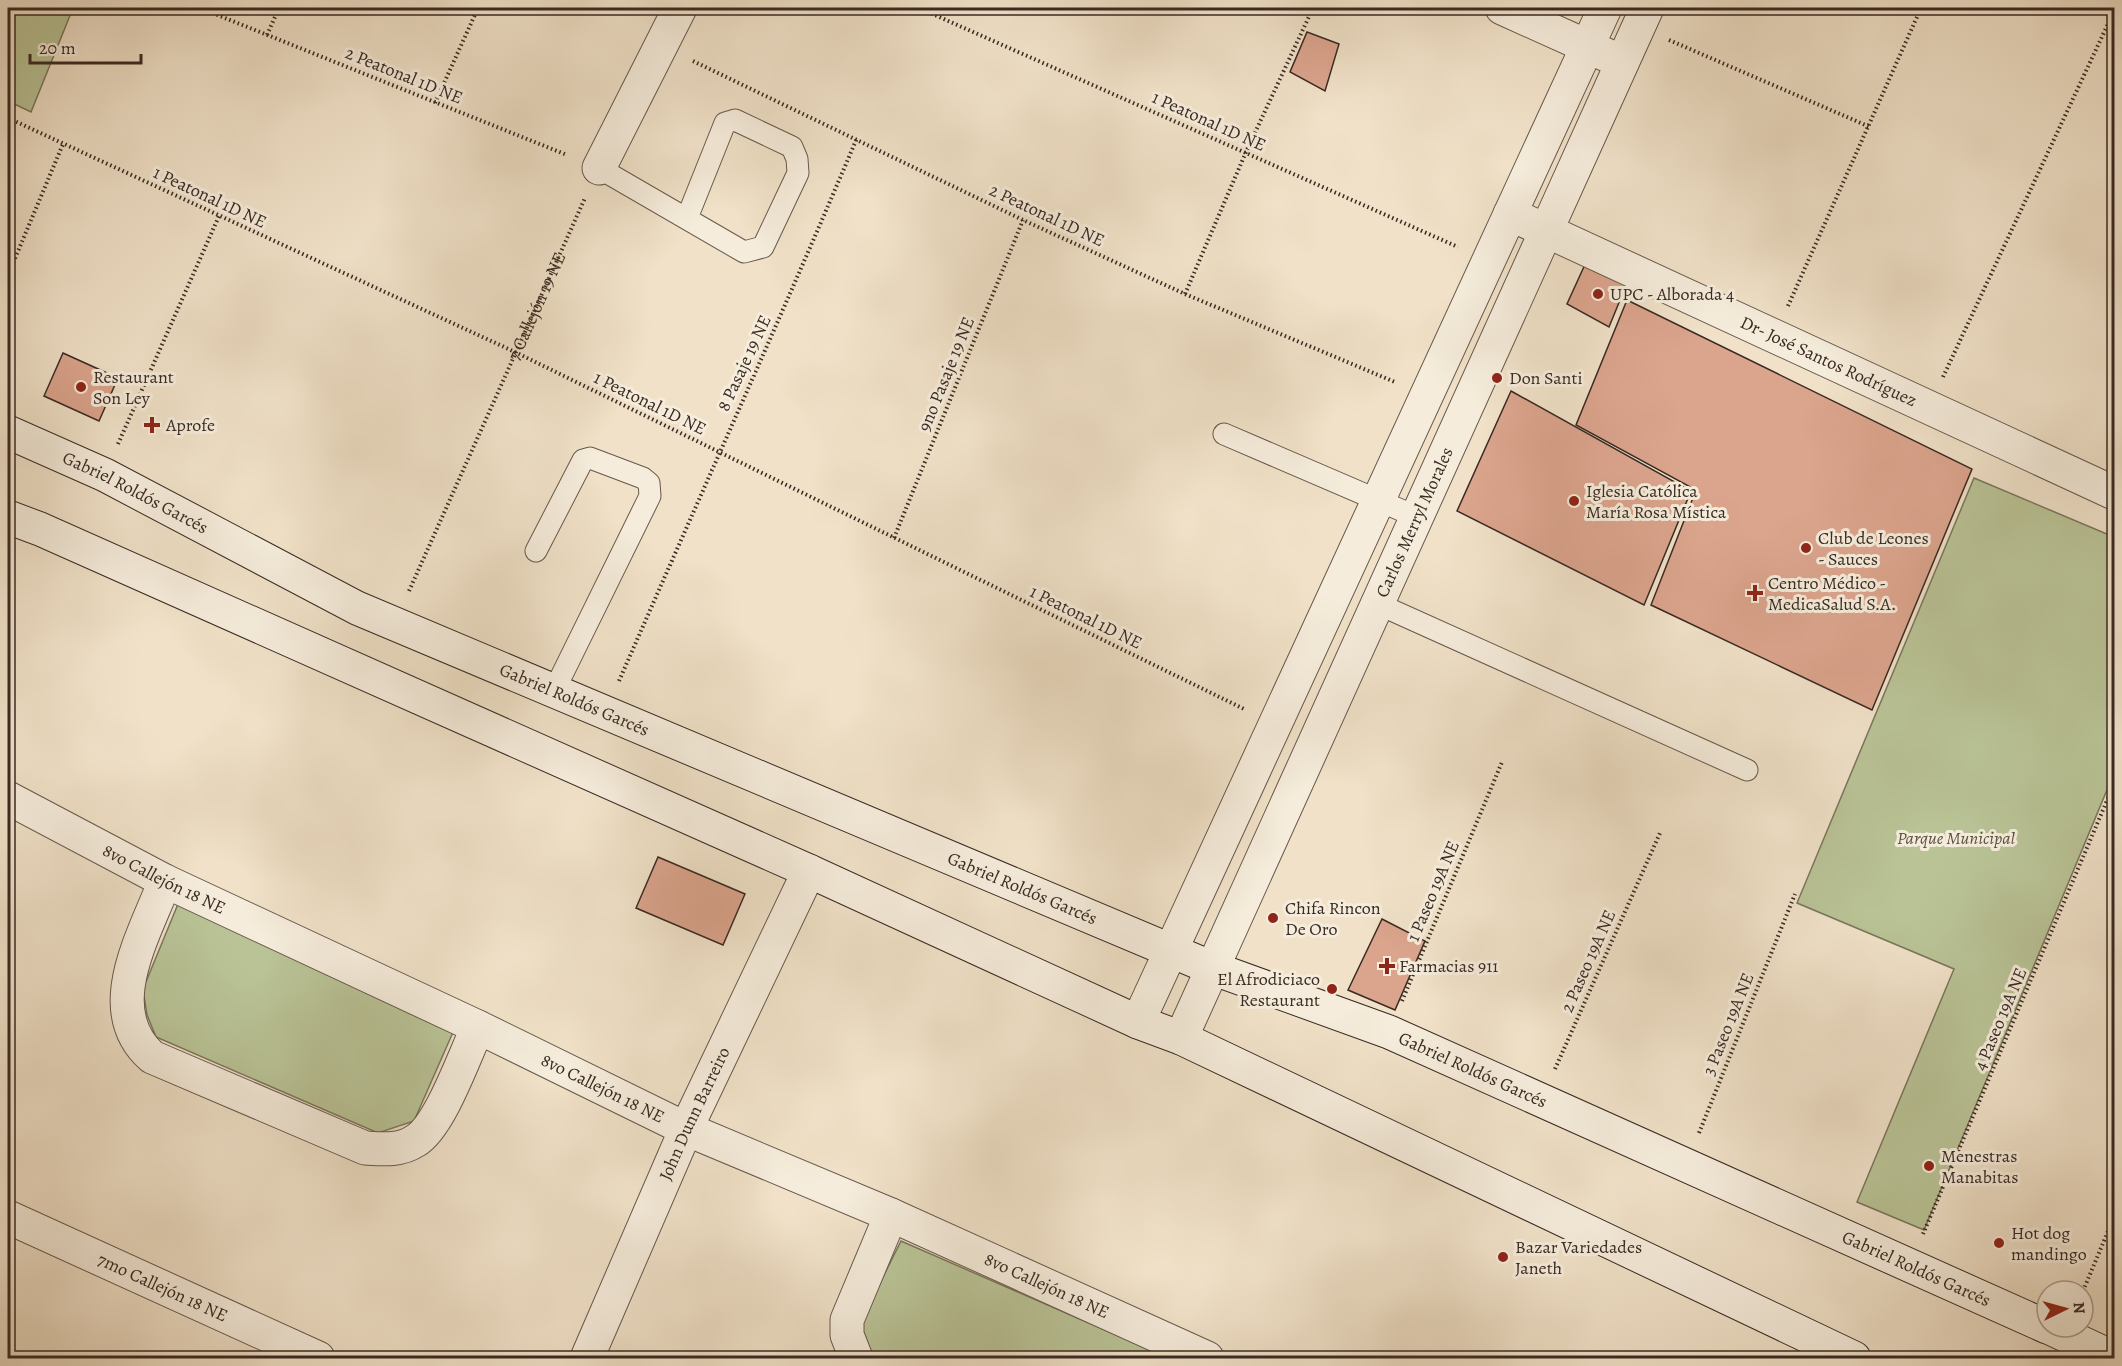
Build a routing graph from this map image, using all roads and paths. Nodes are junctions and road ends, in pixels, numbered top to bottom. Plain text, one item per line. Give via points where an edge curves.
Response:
1 (200, 8) edge
2 (279, 8) edge
3 (478, 8) edge
4 (680, 8) edge
5 (919, 8) edge
6 (1313, 8) edge
7 (1502, 8) edge
8 (1605, 8) edge
9 (1920, 8) edge
10 (2115, 11) edge
11 (1643, 17) edge
12 (267, 35) junction
13 (1588, 45) junction
14 (661, 46) junction
15 (1622, 62) junction
16 (435, 103) junction
17 (8, 118) edge
18 (1870, 127) junction
19 (857, 138) junction
20 (63, 144) junction
21 (1246, 152) junction
22 (598, 168) junction
23 (1510, 214) junction
24 (219, 216) junction
25 (687, 219) junction
26 (1023, 220) junction
27 (1546, 231) junction
28 (1488, 261) junction
29 (8, 275) edge
30 (1185, 294) junction
31 (1774, 336) junction
32 (515, 352) junction
33 (1426, 396) junction
34 (1929, 408) junction
35 (8, 432) edge
36 (1224, 434) dead end
37 (718, 452) junction
38 (105, 475) junction
39 (2115, 494) edge
40 (1378, 501) junction
41 (1417, 517) junction
42 (8, 518) edge
43 (894, 538) junction
44 (537, 550) dead end
45 (406, 598) dead end
46 (1378, 604) junction
47 (616, 687) dead end
48 (553, 693) junction
49 (1275, 724) junction
50 (1502, 762) dead end
51 (1747, 770) dead end
52 (2115, 784) edge
53 (8, 798) edge
54 (1660, 833) dead end
55 (809, 871) junction
56 (165, 881) junction
57 (1795, 894) dead end
58 (1171, 949) junction
59 (1212, 968) junction
60 (1138, 1022) junction
61 (478, 1027) junction
62 (1389, 1032) junction
63 (1181, 1038) junction
64 (1542, 1100) junction
65 (686, 1128) junction
66 (1686, 1165) junction
67 (891, 1215) junction
68 (8, 1217) edge
69 (2115, 1217) edge
70 (1910, 1265) junction
71 (2088, 1279) edge
72 (2035, 1322) edge
73 (2073, 1339) edge
74 (2115, 1358) edge
75 (318, 1359) edge
76 (587, 1359) edge
77 (856, 1359) edge
78 (1207, 1359) edge
79 (1854, 1359) edge

1 - 12 path, 2 Peatonal 1D NE
2 - 12 path
3 - 16 path
4 - 14 street
5 - 21 path, 1 Peatonal 1D NE
6 - 21 path
7 - 13 street
8 - 13 street
9 - 18 path
10 - 34 path
11 - 15 street, Carlos Merryl Morales
11 - 18 path
12 - 16 path, 2 Peatonal 1D NE
13 - 15 street
13 - 23 street
14 - 19 path, 2 Peatonal 1D NE
14 - 22 street
15 - 27 street, Carlos Merryl Morales
16 - 22 path, 2 Peatonal 1D NE
17 - 20 path, 1 Peatonal 1D NE
18 - 31 path
19 - 26 path, 2 Peatonal 1D NE
19 - 37 path, 8 Pasaje 19 NE
20 - 24 path, 1 Peatonal 1D NE
20 - 29 path
21 - 28 path, 1 Peatonal 1D NE
21 - 30 path
22 - 25 lane
22 - 32 path, 7 Callejón 19 NE
23 - 27 street, Dr- José Santos Rodríguez
23 - 28 street
24 - 32 path, 1 Peatonal 1D NE
24 - 38 path
25 - 25 lane via 725,123 735,120 792,147 798,173 763,247 744,252
26 - 30 path, 2 Peatonal 1D NE
26 - 43 path, 9no Pasaje 19 NE
27 - 31 street, Dr- José Santos Rodríguez
27 - 41 street, Carlos Merryl Morales
28 - 33 street
30 - 33 path, 2 Peatonal 1D NE
31 - 34 street, Dr- José Santos Rodríguez
32 - 37 path, 1 Peatonal 1D NE
32 - 45 path, 7 Callejón 19 NE
33 - 40 street
34 - 39 street, Dr- José Santos Rodríguez
35 - 38 street, Gabriel Roldós Garcés
36 - 40 lane
37 - 43 path, 1 Peatonal 1D NE
37 - 47 path, 8 Pasaje 19 NE
38 - 48 street, Gabriel Roldós Garcés via 357,608
40 - 41 lane
40 - 49 street
41 - 46 street, Carlos Merryl Morales
42 - 55 street
43 - 49 path, 1 Peatonal 1D NE
44 - 48 lane via 583,460 590,458 649,483 650,496
46 - 51 lane
46 - 59 street, Carlos Merryl Morales
48 - 58 street, Gabriel Roldós Garcés
49 - 58 street
50 - 62 path, 1 Paseo 19A NE
52 - 70 path, 4 Paseo 19A NE
53 - 56 street, 8vo Callejón 18 NE
54 - 64 path, 2 Paseo 19A NE
55 - 60 street
55 - 65 street, John Dunn Barreiro
56 - 61 street, 8vo Callejón 18 NE
56 - 61 street via 128,979 126,1005 129,1026 138,1045 152,1057 365,1148 391,1149 415,1142 430,1127
57 - 66 path, 3 Paseo 19A NE
58 - 59 street, Gabriel Roldós Garcés
58 - 60 street
59 - 62 street, Gabriel Roldós Garcés
59 - 63 street, Carlos Merryl Morales
60 - 63 street
61 - 65 street, 8vo Callejón 18 NE
62 - 64 street, Gabriel Roldós Garcés
63 - 79 street
64 - 66 street, Gabriel Roldós Garcés
65 - 67 street, 8vo Callejón 18 NE
65 - 76 street, John Dunn Barreiro
66 - 70 street, Gabriel Roldós Garcés
67 - 77 street via 847,1320 847,1335
67 - 78 street, 8vo Callejón 18 NE
68 - 75 street, 7mo Callejón 18 NE
69 - 71 path
70 - 72 street, Gabriel Roldós Garcés
73 - 74 street, Gabriel Roldós Garcés

